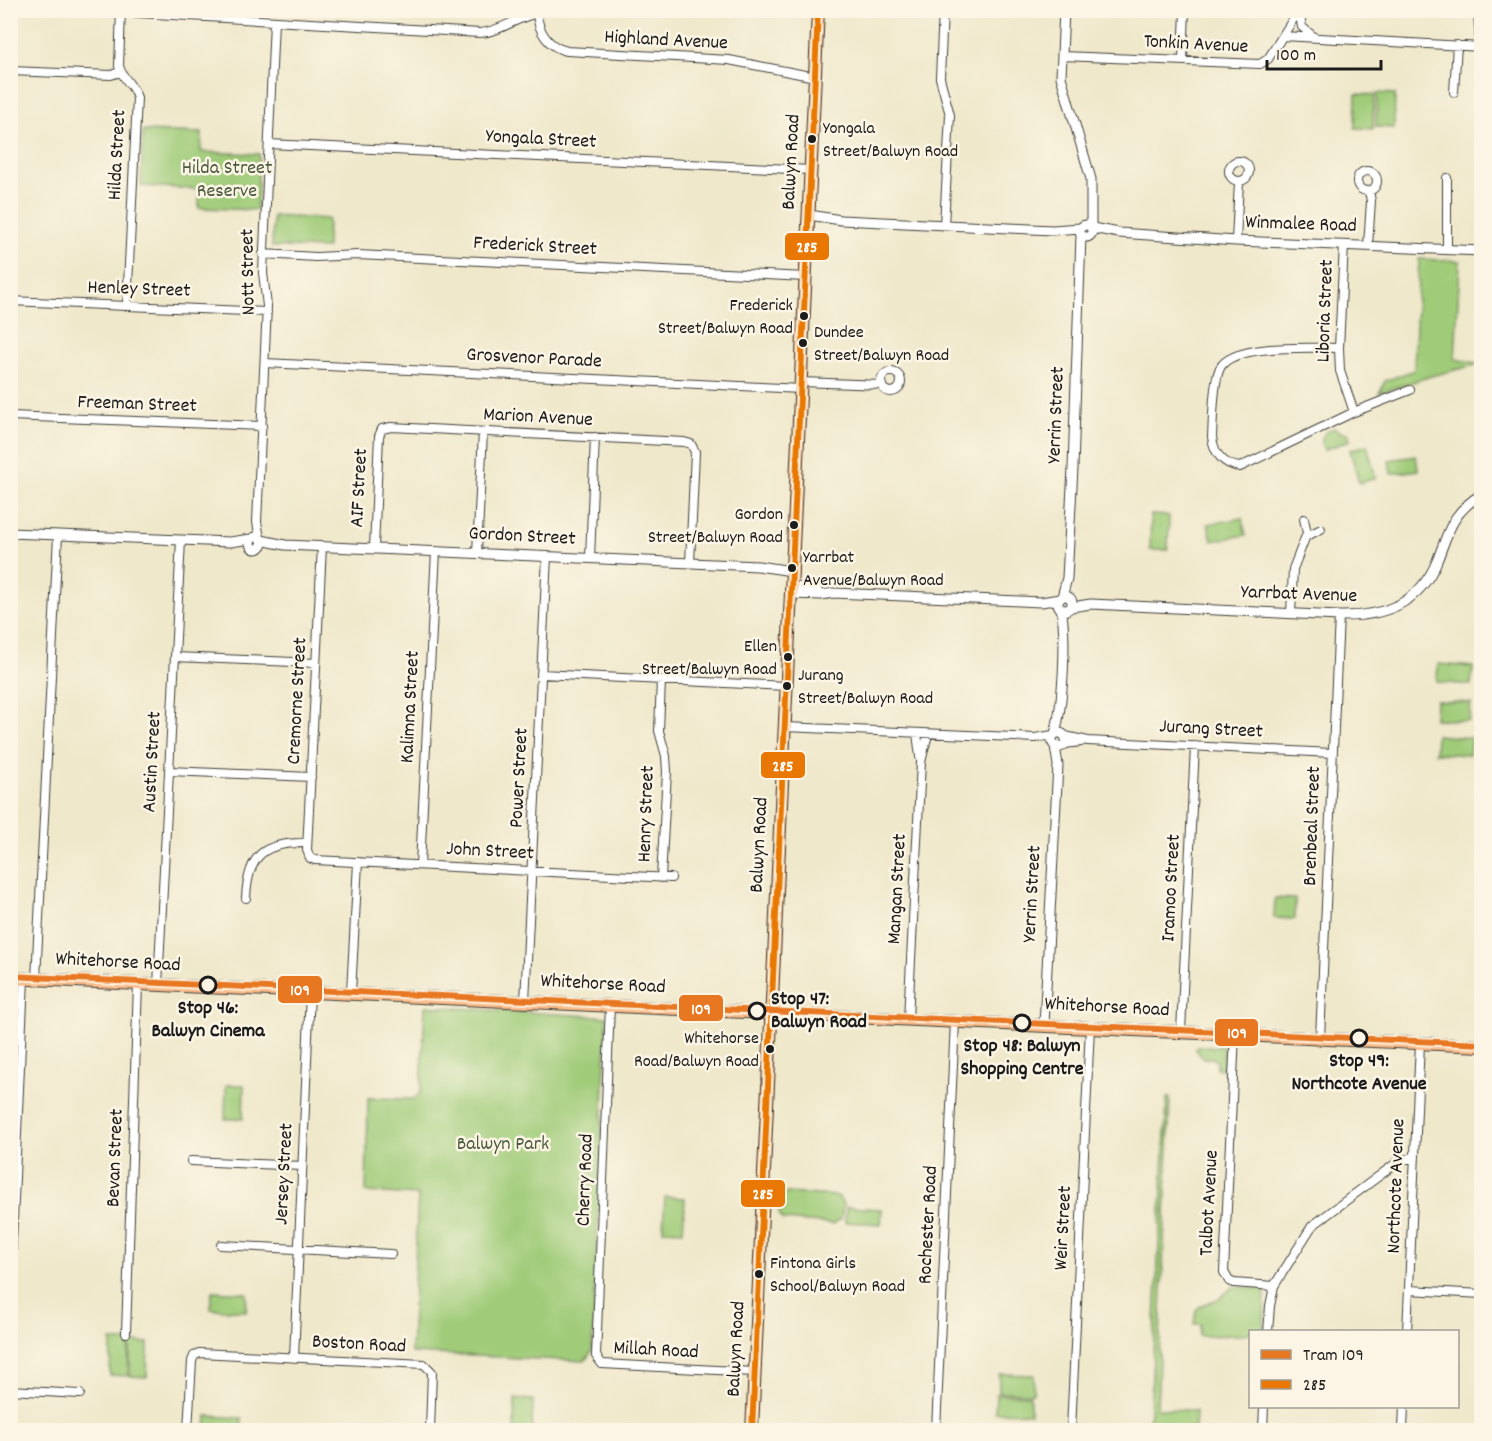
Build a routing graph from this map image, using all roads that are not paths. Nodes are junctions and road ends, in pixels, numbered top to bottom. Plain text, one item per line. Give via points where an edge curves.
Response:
1 (818, 10) edge
2 (943, 10) edge
3 (1064, 10) edge
4 (1185, 10) edge
5 (1299, 10) edge
6 (1478, 10) edge
7 (121, 11) edge
8 (537, 12) edge
9 (274, 21) junction
10 (1283, 36) junction
11 (1316, 37) junction
12 (1457, 45) junction
13 (1481, 47) edge
14 (1062, 56) junction
15 (1183, 61) junction
16 (10, 71) edge
17 (120, 72) junction
18 (815, 77) junction
19 (1454, 92) dead end
20 (269, 144) junction
21 (811, 170) junction
22 (1447, 178) dead end
23 (1239, 182) dead end
24 (1369, 190) dead end
25 (809, 219) junction
26 (944, 225) junction
27 (1086, 232) junction
28 (1236, 241) junction
29 (1344, 245) junction
30 (1368, 246) junction
31 (1447, 250) junction
32 (1482, 251) edge
33 (263, 254) junction
34 (806, 277) junction
35 (10, 301) edge
36 (127, 306) junction
37 (267, 312) junction
38 (1339, 348) junction
39 (265, 363) junction
40 (882, 385) dead end
41 (801, 386) junction
42 (1410, 390) dead end
43 (1354, 412) junction
44 (10, 416) edge
45 (262, 426) junction
46 (382, 429) joint
47 (483, 432) junction
48 (595, 438) junction
49 (1482, 494) edge
50 (1304, 519) dead end
51 (1321, 529) dead end
52 (10, 533) edge
53 (58, 535) junction
54 (1307, 536) junction
55 (181, 540) junction
56 (256, 542) junction
57 (322, 546) junction
58 (374, 548) junction
59 (436, 551) junction
60 (477, 553) junction
61 (547, 556) junction
62 (590, 558) junction
63 (690, 563) junction
64 (793, 568) junction
65 (791, 591) junction
66 (1065, 603) junction
67 (1292, 614) junction
68 (1339, 616) junction
69 (175, 657) junction
70 (316, 663) junction
71 (541, 674) junction
72 (661, 680) junction
73 (787, 686) junction
74 (785, 727) junction
75 (917, 734) junction
76 (928, 734) junction
77 (1059, 740) junction
78 (1196, 746) junction
79 (1332, 753) junction
80 (921, 762) junction
81 (169, 771) junction
82 (311, 777) junction
83 (307, 843) junction
84 (308, 857) joint
85 (358, 862) junction
86 (420, 865) junction
87 (532, 871) junction
88 (661, 878) junction
89 (671, 878) dead end
90 (246, 898) dead end
91 (10, 978) edge
92 (30, 979) junction
93 (138, 984) junction
94 (158, 985) junction
95 (310, 992) junction
96 (351, 993) junction
97 (525, 1001) junction
98 (610, 1005) junction
99 (772, 1012) junction
100 (908, 1019) junction
101 (955, 1021) junction
102 (1044, 1025) junction
103 (1090, 1027) junction
104 (1181, 1031) junction
105 (1234, 1034) junction
106 (1320, 1038) junction
107 (1420, 1043) junction
108 (1482, 1046) edge
109 (1415, 1157) junction
110 (191, 1161) dead end
111 (302, 1166) junction
112 (221, 1245) dead end
113 (298, 1249) junction
114 (391, 1254) dead end
115 (1274, 1286) junction
116 (10, 1287) edge
117 (1409, 1290) junction
118 (1482, 1294) edge
119 (1268, 1330) edge
120 (1407, 1330) edge
121 (126, 1333) dead end
122 (596, 1356) joint
123 (294, 1358) junction
124 (755, 1372) junction
125 (10, 1390) edge
126 (80, 1395) dead end
127 (1264, 1408) edge
128 (1404, 1408) edge
129 (188, 1431) edge
130 (430, 1431) edge
131 (752, 1431) edge
132 (936, 1431) edge
133 (1071, 1431) edge
134 (1263, 1431) edge
135 (1403, 1431) edge

1 - 18 main road, Balwyn Road
2 - 26 street via 940,78 950,115
3 - 14 street, Yerrin Street
4 - 15 street
5 - 10 street, Tonkin Avenue
5 - 11 street via 1304,30
6 - 13 street
7 - 9 street
7 - 17 street
8 - 9 street via 480,33
8 - 18 street, Highland Avenue via 544,36 567,51 729,60
9 - 20 street, Nott Street
10 - 11 street
10 - 15 street, Tonkin Avenue via 1266,62 1260,64
11 - 12 street
12 - 13 street
12 - 19 street
14 - 15 street, Tonkin Avenue
14 - 27 street, Yerrin Street via 1062,80 1091,179
16 - 17 street via 111,75
17 - 36 street, Hilda Street via 137,96
18 - 21 main road, Balwyn Road
20 - 21 street, Yongala Street
20 - 33 street, Nott Street
21 - 25 main road, Balwyn Road
22 - 31 street
23 - 28 street
24 - 30 street
25 - 26 street, Winmalee Road
25 - 34 main road, Balwyn Road
26 - 27 street, Winmalee Road
27 - 28 street, Winmalee Road
27 - 66 street, Yerrin Street via 1081,253
28 - 29 street, Winmalee Road
29 - 30 street, Winmalee Road
29 - 38 street, Liboria Street
30 - 31 street, Winmalee Road
31 - 32 street, Winmalee Road
33 - 34 street, Frederick Street via 358,255
33 - 37 street, Nott Street
34 - 41 main road, Balwyn Road
35 - 36 street, Henley Street
36 - 37 street, Henley Street
37 - 39 street, Nott Street
38 - 43 street, Liboria Street via 1340,371
38 - 43 street via 1245,352 1224,361 1218,374 1213,445 1220,458 1240,467
39 - 41 street, Grosvenor Parade
39 - 45 street, Nott Street
40 - 41 street, Grosvenor Parade
41 - 64 main road, Balwyn Road
42 - 43 street
44 - 45 street, Freeman Street
45 - 56 street, Nott Street
46 - 47 street, Marion Avenue
46 - 58 street, AIF Street
47 - 48 street, Marion Avenue
47 - 60 street
48 - 62 street
48 - 63 street, Marion Avenue via 692,445 695,452
49 - 68 street, Yarrbat Avenue via 1453,521 1431,573 1413,594 1382,612
50 - 54 street
51 - 54 street
52 - 53 street, Gordon Street
53 - 55 street, Gordon Street
53 - 92 street
54 - 67 street via 1293,568
55 - 56 street, Gordon Street
55 - 69 street, Austin Street
56 - 57 street, Gordon Street
57 - 58 street, Gordon Street
57 - 70 street, Cremorne Street
58 - 59 street, Gordon Street
59 - 60 street, Gordon Street
59 - 86 street, Kalimna Street
60 - 61 street, Gordon Street
61 - 62 street, Gordon Street
61 - 71 street, Power Street
62 - 63 street, Gordon Street
63 - 64 street, Gordon Street
64 - 65 main road, Balwyn Road
65 - 66 street, Yarrbat Avenue
65 - 73 main road, Balwyn Road
66 - 67 street, Yarrbat Avenue
66 - 77 street, Yerrin Street
67 - 68 street, Yarrbat Avenue
68 - 79 street, Brenbeal Street
69 - 70 street
69 - 81 street, Austin Street
70 - 82 street, Cremorne Street
71 - 72 street
71 - 87 street, Power Street
72 - 73 street
72 - 88 street, Henry Street via 659,731 666,763
73 - 74 main road, Balwyn Road
74 - 75 street, Jurang Street
74 - 99 main road, Balwyn Road
75 - 76 street, Jurang Street
75 - 80 street, Mangan Street
76 - 77 street, Jurang Street
76 - 80 street, Mangan Street
77 - 78 street, Jurang Street
77 - 102 street, Yerrin Street
78 - 79 street, Jurang Street
78 - 104 street, Iramoo Street
79 - 106 street, Brenbeal Street
80 - 100 street, Mangan Street
81 - 82 street
81 - 94 street, Austin Street
82 - 83 street, Cremorne Street
83 - 84 street, Cremorne Street
83 - 90 street via 280,844 258,857 249,872
84 - 85 street, John Street
85 - 86 street, John Street
85 - 96 street
86 - 87 street, John Street
87 - 88 street, John Street
87 - 97 street, Power Street
88 - 89 street, John Street
91 - 92 main road, Whitehorse Road
92 - 93 main road, Whitehorse Road
92 - 116 street
93 - 94 main road, Whitehorse Road
93 - 121 street, Bevan Street
94 - 95 main road, Whitehorse Road
95 - 96 main road, Whitehorse Road
95 - 111 street, Jersey Street
96 - 97 main road, Whitehorse Road
97 - 98 main road, Whitehorse Road
98 - 99 main road, Whitehorse Road
98 - 122 street, Cherry Road
99 - 100 main road, Whitehorse Road
99 - 124 main road, Balwyn Road
100 - 101 main road, Whitehorse Road
101 - 102 main road, Whitehorse Road
101 - 132 street, Rochester Road
102 - 103 main road, Whitehorse Road
103 - 104 main road, Whitehorse Road
103 - 133 street, Weir Street
104 - 105 main road, Whitehorse Road
105 - 106 main road, Whitehorse Road
105 - 115 street, Talbot Avenue via 1224,1272 1234,1283
106 - 107 main road, Whitehorse Road
107 - 108 main road, Whitehorse Road
107 - 109 street, Northcote Avenue
109 - 115 street via 1399,1161 1312,1226
109 - 117 street, Northcote Avenue
110 - 111 street
111 - 113 street, Jersey Street
112 - 113 street
113 - 114 street
113 - 123 street, Jersey Street
115 - 119 street
117 - 118 street
117 - 120 street, Northcote Avenue
122 - 124 street, Millah Road via 602,1364
123 - 129 street, Boston Road via 199,1353 194,1356
123 - 130 street, Boston Road via 424,1364 432,1372
124 - 131 main road, Balwyn Road
125 - 126 street
127 - 134 street
128 - 135 street

